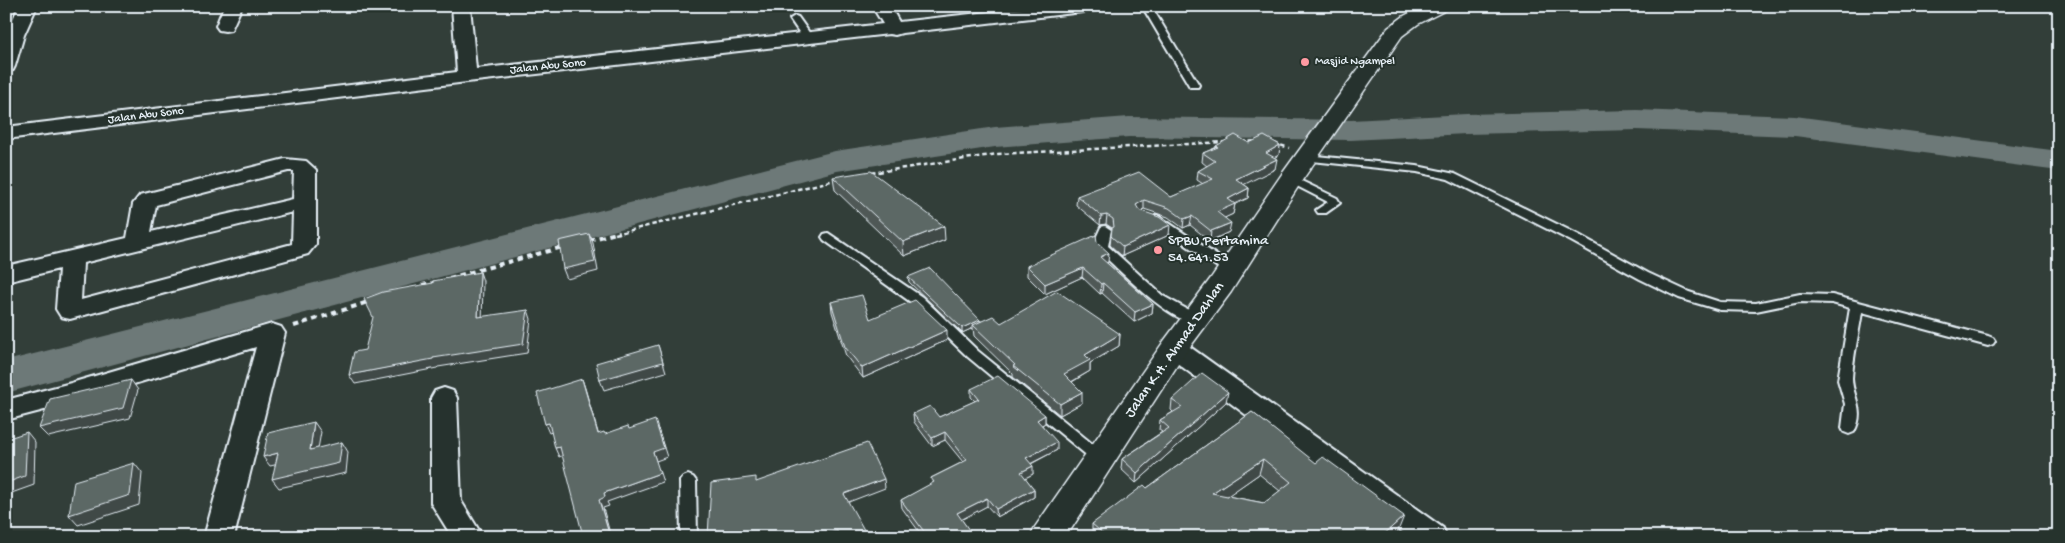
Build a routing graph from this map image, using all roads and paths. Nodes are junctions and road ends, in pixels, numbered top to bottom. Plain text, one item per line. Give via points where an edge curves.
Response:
1 (28, 6) edge
2 (233, 6) edge
3 (461, 6) edge
4 (881, 6) edge
5 (1091, 6) edge
6 (1146, 6) edge
7 (1439, 6) edge
8 (795, 19) dead end
9 (226, 26) dead end
10 (895, 30) junction
11 (11, 36) edge
12 (808, 38) junction
13 (6, 66) edge
14 (467, 76) junction
15 (1194, 86) dead end
16 (6, 133) edge
17 (1262, 141) edge
18 (1268, 142) edge
19 (1305, 160) junction
20 (866, 174) edge
21 (838, 179) edge
22 (304, 203) junction
23 (1322, 210) dead end
24 (1143, 215) edge
25 (1105, 230) dead end
26 (828, 236) dead end
27 (586, 241) edge
28 (138, 242) junction
29 (567, 246) edge
30 (72, 258) junction
31 (1230, 270) junction
32 (6, 274) edge
33 (413, 288) edge
34 (369, 302) edge
35 (1857, 305) junction
36 (1196, 320) junction
37 (272, 333) junction
38 (1988, 341) dead end
39 (1174, 348) junction
40 (444, 398) dead end
41 (6, 410) edge
42 (1849, 428) dead end
43 (1101, 459) junction
44 (688, 481) dead end
45 (1421, 534) edge
46 (219, 537) edge
47 (468, 537) edge
48 (688, 537) edge
49 (1047, 537) edge

1 - 11 street
2 - 9 street
3 - 14 street
4 - 10 street
5 - 10 street, Jalan Abu Sono
6 - 15 lane
7 - 19 main road, Jalan K.H. Ahmad Dahlan via 1395,32
8 - 12 lane
10 - 12 street, Jalan Abu Sono
11 - 13 street
12 - 14 street, Jalan Abu Sono
14 - 16 street, Jalan Abu Sono
17 - 20 path via 998,154
18 - 19 path
19 - 23 lane via 1333,200 1334,203
19 - 31 main road, Jalan K.H. Ahmad Dahlan
19 - 35 lane via 1416,169 1452,176 1660,284 1720,306 1756,307 1800,298 1832,299
21 - 27 path
22 - 28 street
22 - 28 street via 303,166 285,165 148,200 144,204
22 - 30 street via 304,244 300,250 70,311
24 - 31 lane via 1162,222
25 - 36 lane via 1102,247 1158,299
26 - 43 lane via 917,300 973,354
28 - 30 street
29 - 33 path
30 - 32 street
31 - 36 main road, Jalan K.H. Ahmad Dahlan
34 - 37 path
35 - 38 lane
35 - 42 lane via 1845,380 1852,404
36 - 39 main road, Jalan K.H. Ahmad Dahlan
37 - 41 street
37 - 46 street
39 - 43 main road, Jalan K.H. Ahmad Dahlan
39 - 45 street
40 - 47 street via 446,503
43 - 49 main road, Jalan K.H. Ahmad Dahlan
44 - 48 lane

